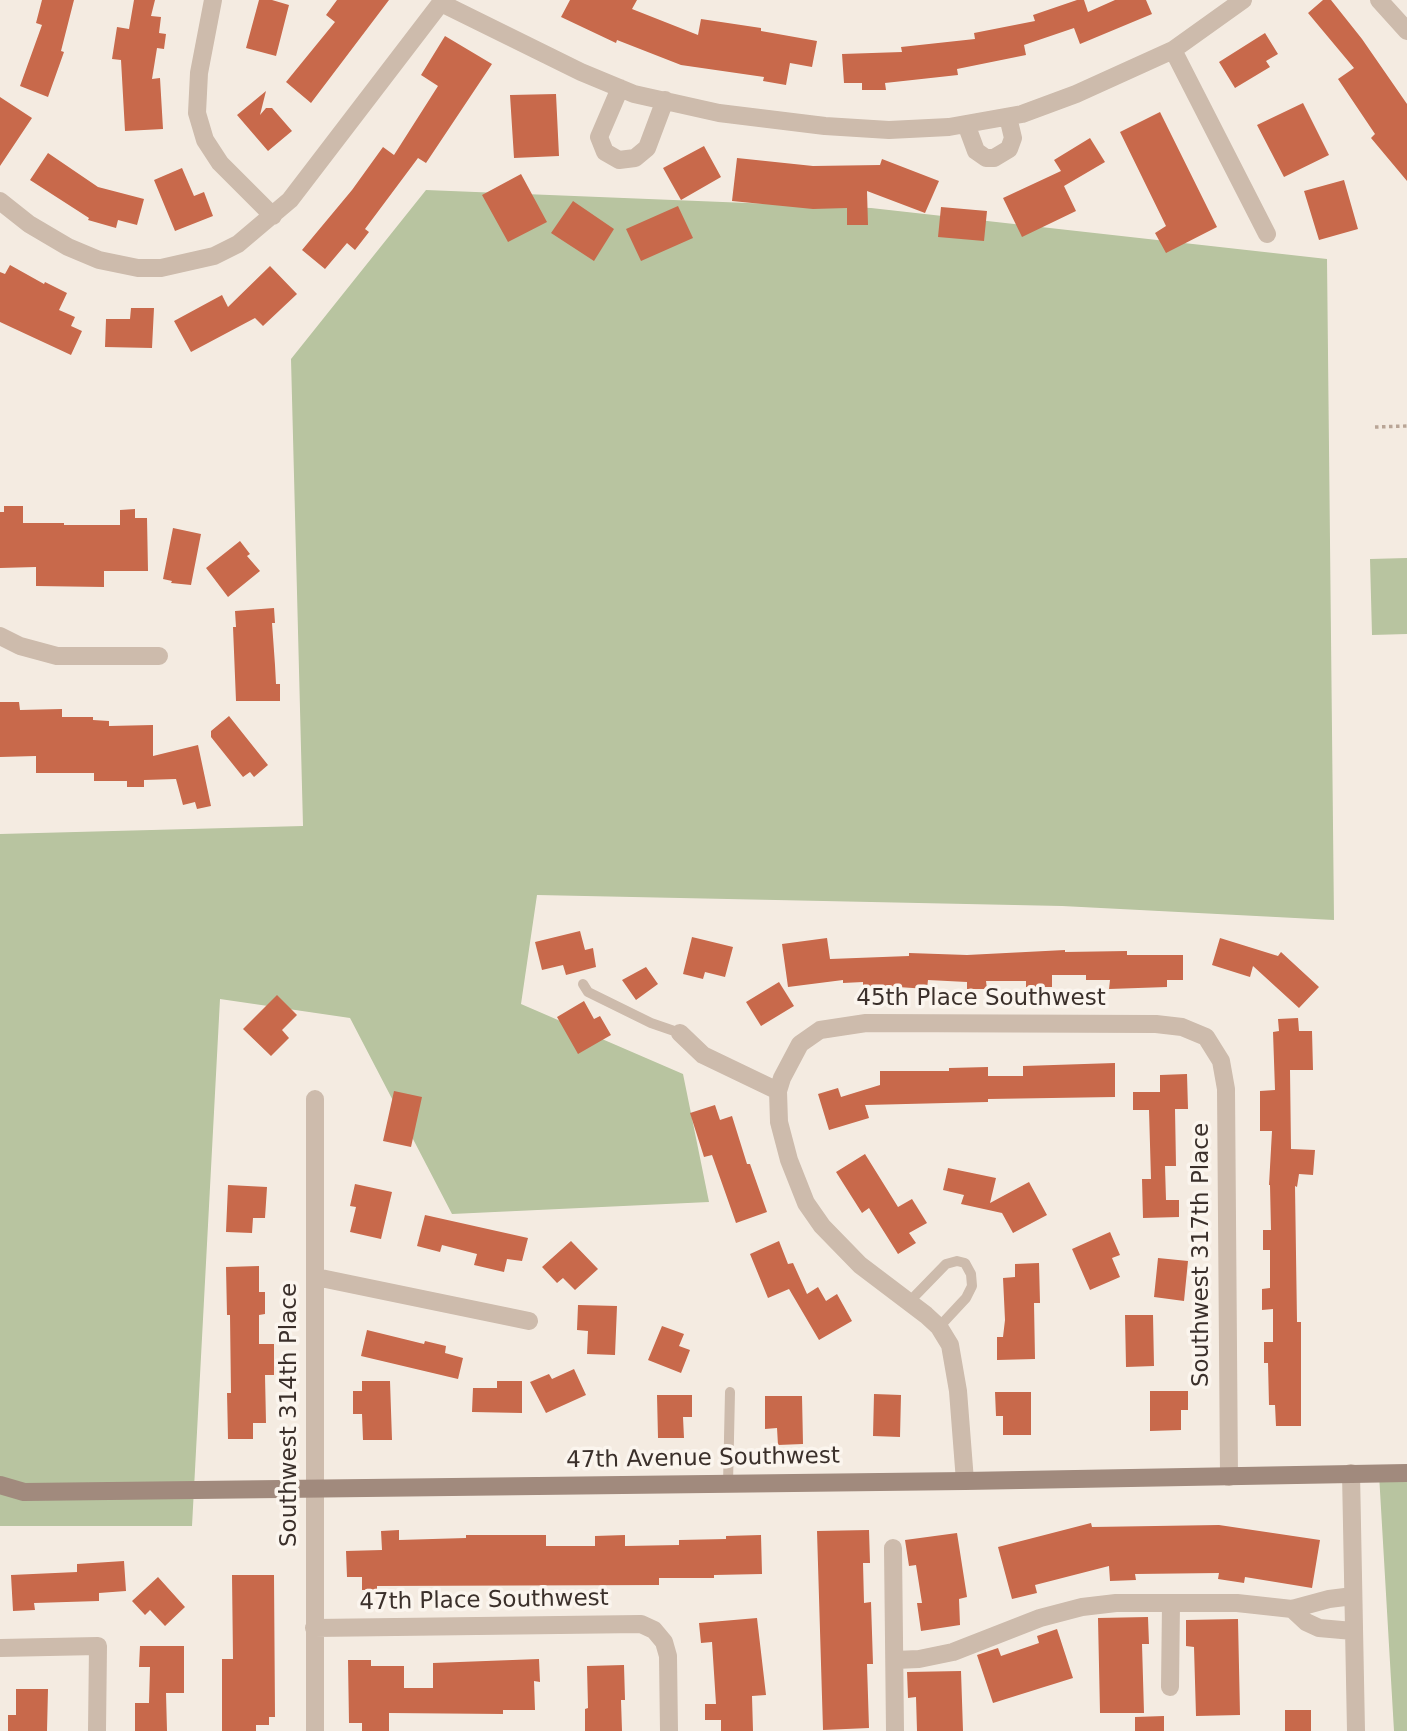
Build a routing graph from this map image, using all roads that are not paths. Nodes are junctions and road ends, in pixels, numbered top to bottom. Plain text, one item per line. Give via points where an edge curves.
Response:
1 (213, 0) edge
2 (1243, 0) edge
3 (1379, 0) edge
4 (442, 2) edge
5 (1407, 31) edge
6 (1173, 50) junction
7 (620, 88) junction
8 (665, 100) junction
9 (1008, 117) junction
10 (966, 124) junction
11 (0, 201) edge
12 (273, 216) junction
13 (1267, 234) dead end
14 (0, 636) edge
15 (159, 656) dead end
16 (583, 984) dead end
17 (680, 1033) joint
18 (1206, 1037) joint
19 (778, 1091) junction
20 (315, 1099) dead end
21 (316, 1277) junction
22 (910, 1301) junction
23 (529, 1321) dead end
24 (939, 1327) junction
25 (730, 1392) dead end
26 (1351, 1473) junction
27 (1407, 1473) edge
28 (1228, 1477) junction
29 (965, 1481) junction
30 (728, 1484) junction
31 (0, 1485) edge
32 (313, 1488) junction
33 (893, 1548) dead end
34 (1353, 1596) junction
35 (1171, 1603) junction
36 (1292, 1609) junction
37 (314, 1628) junction
38 (1353, 1631) junction
39 (0, 1648) edge
40 (895, 1660) junction
41 (1170, 1687) dead end
42 (97, 1731) edge
43 (315, 1731) edge
44 (669, 1731) edge
45 (895, 1731) edge
46 (1356, 1731) edge

1 - 12 street via 197,113 205,139 220,163
2 - 6 street
3 - 5 street
4 - 7 street
4 - 12 street
6 - 9 street via 1076,94
6 - 13 street
7 - 8 street
7 - 8 street via 599,138 605,152 619,160 635,158 647,148
8 - 10 street via 719,113 825,126 888,130
9 - 10 street
9 - 10 street via 1013,138 1009,149 994,158 976,151
11 - 12 street via 68,247 99,260 138,268 214,256 239,244
14 - 15 street via 57,656
16 - 17 lane via 588,992
17 - 19 street via 710,1059
18 - 19 street, 45th Place Southwest via 1182,1027 1156,1024 849,1024 820,1030 800,1044
18 - 28 street, Southwest 317th Place via 1221,1061 1226,1089
19 - 22 street, 45th Place Southwest via 779,1122 789,1160 821,1226 860,1265
20 - 21 street, Southwest 314th Place
21 - 23 street
21 - 32 street, Southwest 314th Place
22 - 24 street, 45th Place Southwest
22 - 24 lane via 946,1264 965,1263 972,1286
24 - 29 street via 955,1363
25 - 30 lane
26 - 27 main road, 47th Avenue Southwest
26 - 28 main road, 47th Avenue Southwest
26 - 34 street
28 - 29 main road, 47th Avenue Southwest
29 - 30 main road, 47th Avenue Southwest
30 - 32 main road, 47th Avenue Southwest
31 - 32 main road, 47th Avenue Southwest via 24,1492
32 - 37 street, Southwest 314th Place
33 - 40 street
34 - 36 street
34 - 38 street
35 - 36 street
35 - 40 street via 1082,1607 953,1652
35 - 41 street
36 - 38 street via 1319,1628
37 - 43 street, Southwest 314th Place
37 - 44 street, 47th Place Southwest via 641,1624 654,1629 668,1656
38 - 46 street
39 - 42 street via 97,1646
40 - 45 street

